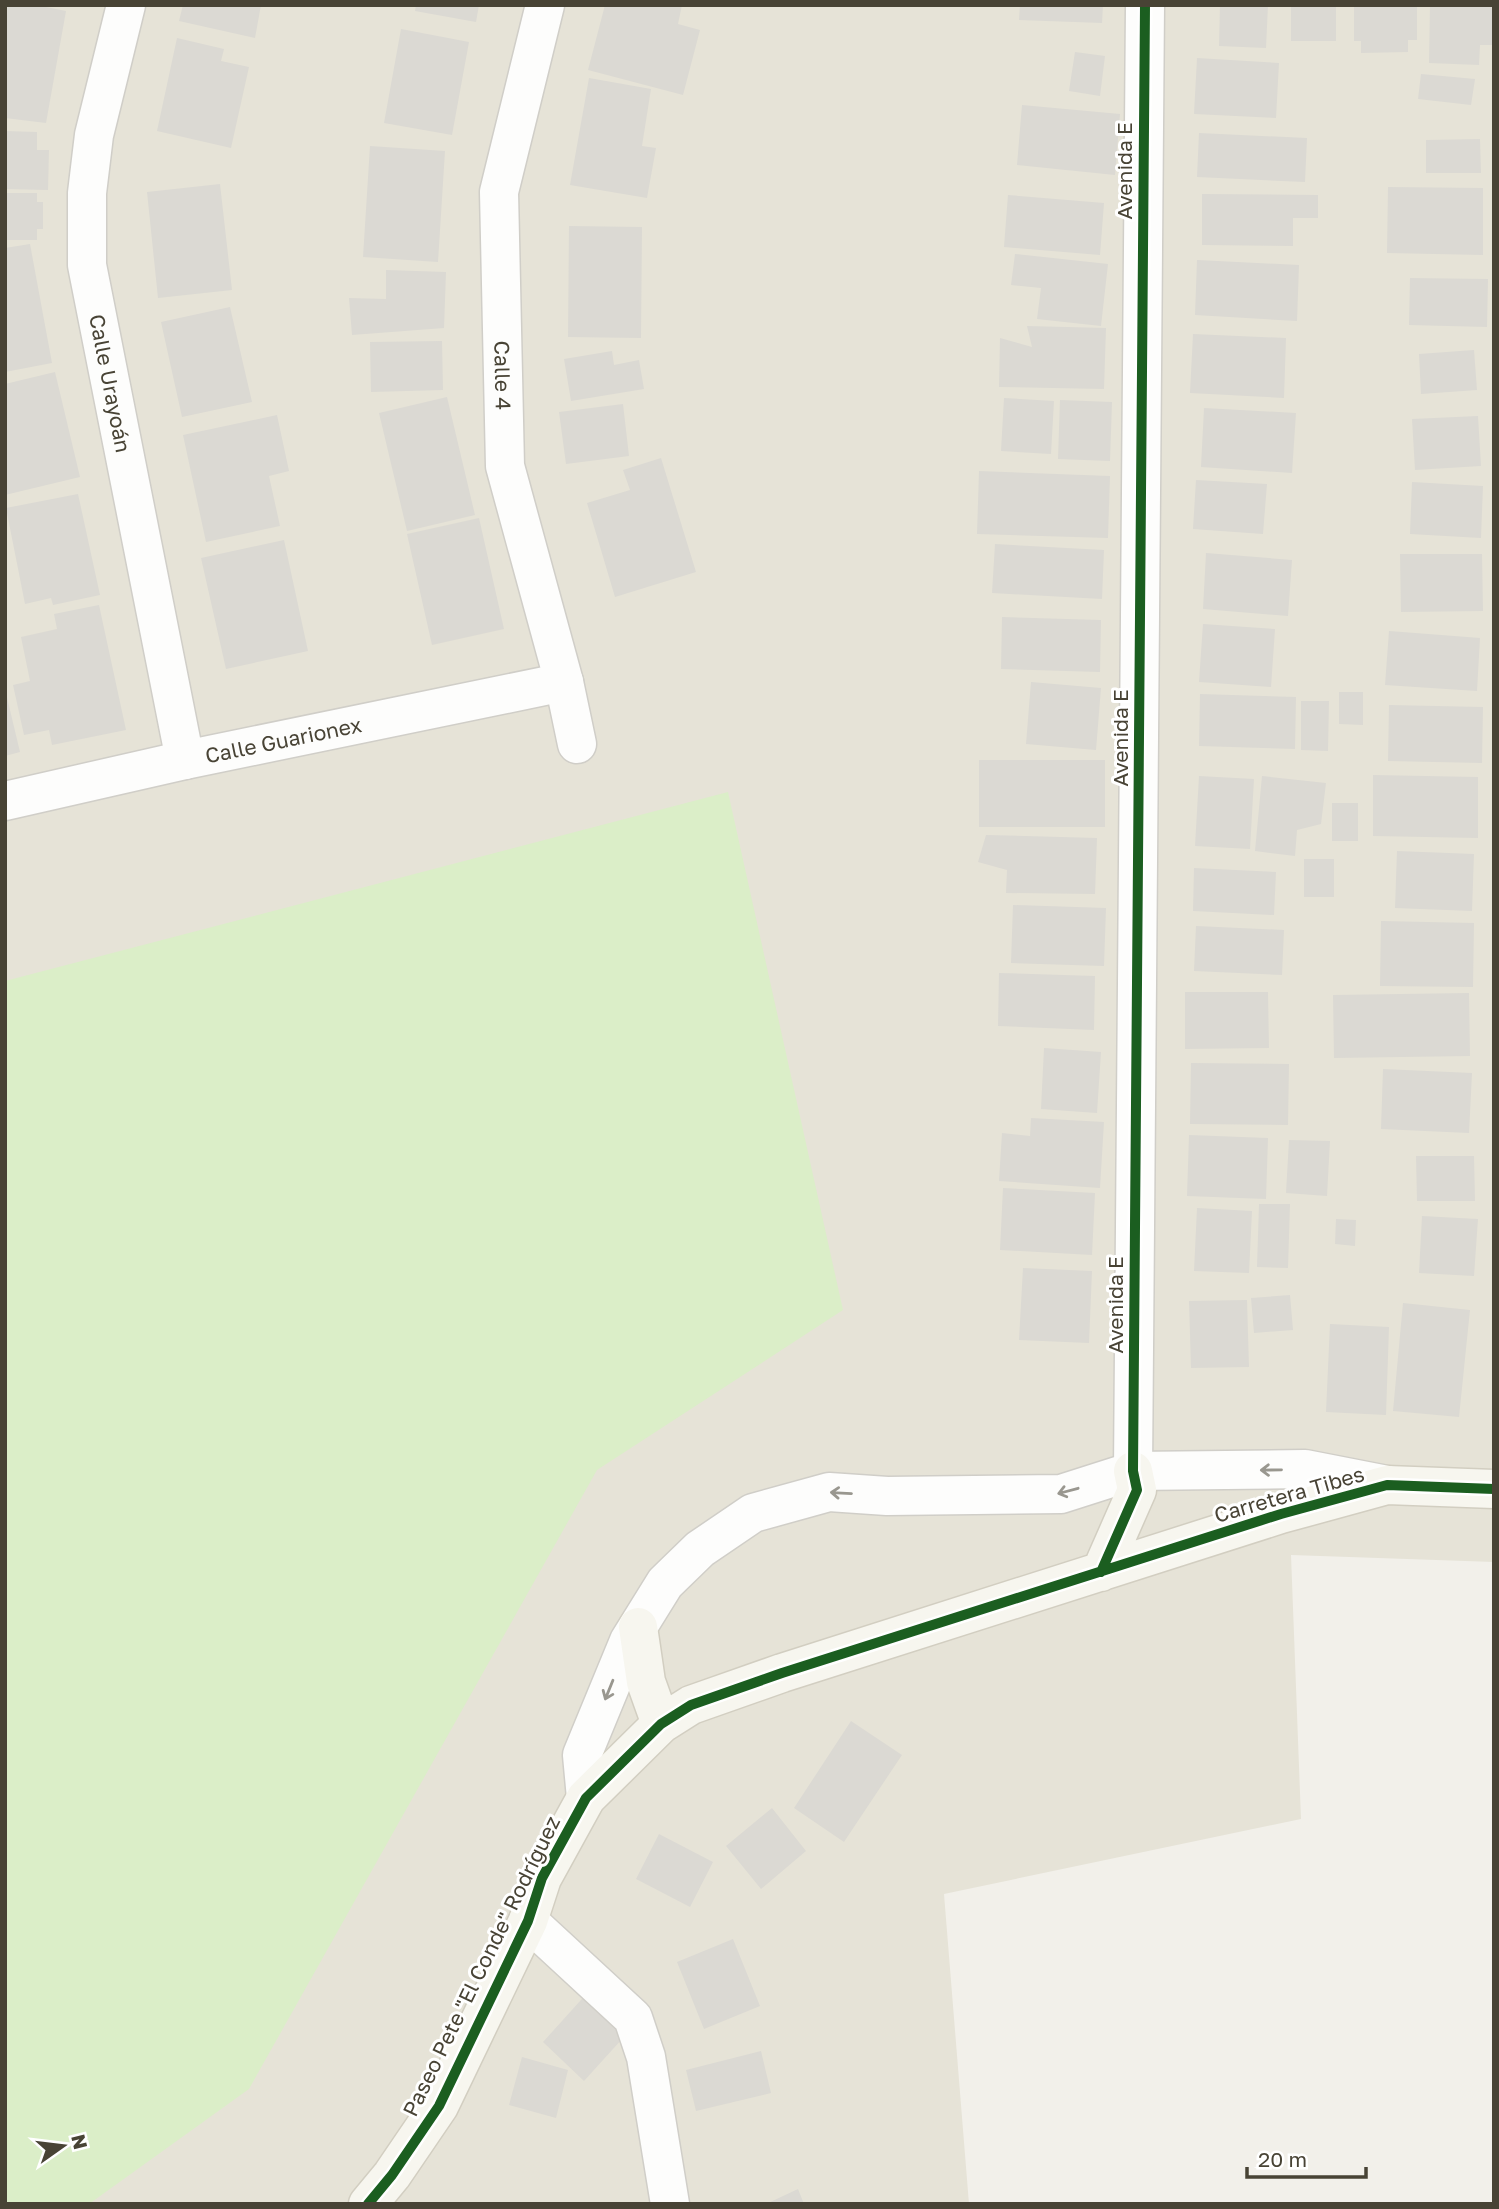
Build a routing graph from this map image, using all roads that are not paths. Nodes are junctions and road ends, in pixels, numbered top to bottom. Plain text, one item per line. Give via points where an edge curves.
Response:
1 (126, 5) edge
2 (545, 5) edge
3 (1144, 5) edge
4 (564, 682) junction
5 (578, 744) dead end
6 (185, 761) junction
7 (5, 802) edge
8 (1133, 1471) junction
9 (1387, 1485) junction
10 (1494, 1489) edge
11 (1101, 1573) junction
12 (638, 1627) junction
13 (661, 1724) junction
14 (586, 1798) junction
15 (528, 1921) junction
16 (368, 2204) edge
17 (670, 2204) edge

1 - 6 street, Calle Urayoán via 94,135 87,265
2 - 4 street, Calle 4 via 499,192 505,466
3 - 8 street, Avenida E
4 - 5 street, Calle 4
4 - 6 street, Calle Guarionex
6 - 7 street, Calle Guarionex
9 -> 8 street via 1305,1469
8 - 11 street via 1137,1490
8 -> 12 street via 1060,1494 829,1492 753,1513 700,1549 665,1583
9 - 10 street, Carretera Tibes
9 - 11 street, Carretera Tibes
11 - 13 street, Paseo Pete "El Conde" Rodríguez via 782,1673 691,1705
12 - 13 street via 646,1682
12 -> 14 street via 582,1755
13 - 14 street, Paseo Pete "El Conde" Rodríguez
14 - 15 street, Paseo Pete "El Conde" Rodríguez via 542,1878
15 - 16 street, Paseo Pete "El Conde" Rodríguez via 439,2106
15 - 17 street via 633,2018 646,2057

